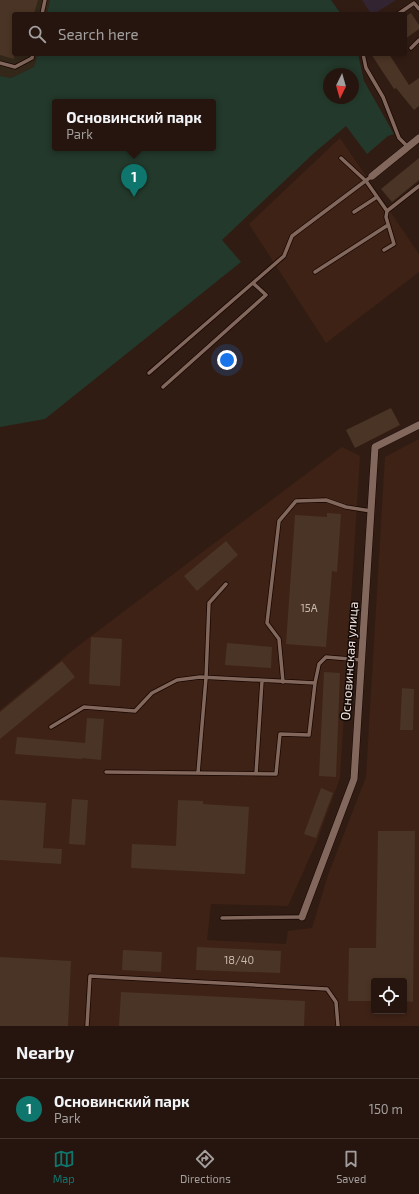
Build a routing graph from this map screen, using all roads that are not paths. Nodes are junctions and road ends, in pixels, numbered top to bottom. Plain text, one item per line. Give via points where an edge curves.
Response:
1 (46, 0) edge
2 (419, 9) edge
3 (43, 12) edge
4 (401, 12) edge
5 (419, 40) edge
6 (411, 48) dead end
7 (32, 56) edge
8 (363, 56) edge
9 (0, 64) edge
10 (419, 138) edge
11 (408, 147) junction
12 (341, 158) dead end
13 (372, 176) joint
14 (366, 181) junction
15 (419, 186) edge
16 (377, 197) junction
17 (387, 211) junction
18 (354, 212) dead end
19 (388, 225) junction
20 (384, 250) dead end
21 (315, 272) dead end
22 (253, 283) junction
23 (149, 373) dead end
24 (163, 387) dead end
25 (419, 425) edge
26 (371, 511) junction
27 (226, 584) dead end
28 (362, 660) junction
29 (206, 678) junction
30 (262, 681) junction
31 (283, 682) junction
32 (315, 683) junction
33 (51, 727) dead end
34 (106, 772) dead end
35 (198, 773) junction
36 (256, 774) junction
37 (302, 917) joint
38 (222, 918) dead end
39 (86, 1026) edge
40 (338, 1026) edge

1 - 3 lane
2 - 4 lane via 414,3
5 - 6 lane
7 - 9 lane via 15,67
8 - 11 lane via 366,68 383,97 400,138
10 - 11 street
11 - 13 street
12 - 14 lane
13 - 14 lane
14 - 16 lane
14 - 22 lane via 292,236 284,256
15 - 17 lane
16 - 17 lane
16 - 18 lane
17 - 19 lane
19 - 20 lane via 394,244
19 - 21 lane
22 - 23 lane
22 - 24 lane via 266,295
25 - 26 street, Основинская улица via 375,447
26 - 28 street, Основинская улица
26 - 31 lane via 346,507 326,500 296,501 278,521 267,623 279,639
27 - 29 lane via 209,603
28 - 32 lane via 326,658 319,664
28 - 37 street, Основинская улица via 354,779
29 - 30 lane
29 - 33 lane via 177,680 152,693 135,711 84,707
29 - 35 lane
30 - 31 lane
30 - 36 lane
31 - 32 lane
32 - 36 lane via 310,735 280,734 276,774
34 - 35 lane
35 - 36 lane
37 - 38 lane
39 - 40 lane via 90,976 327,989 336,1002

